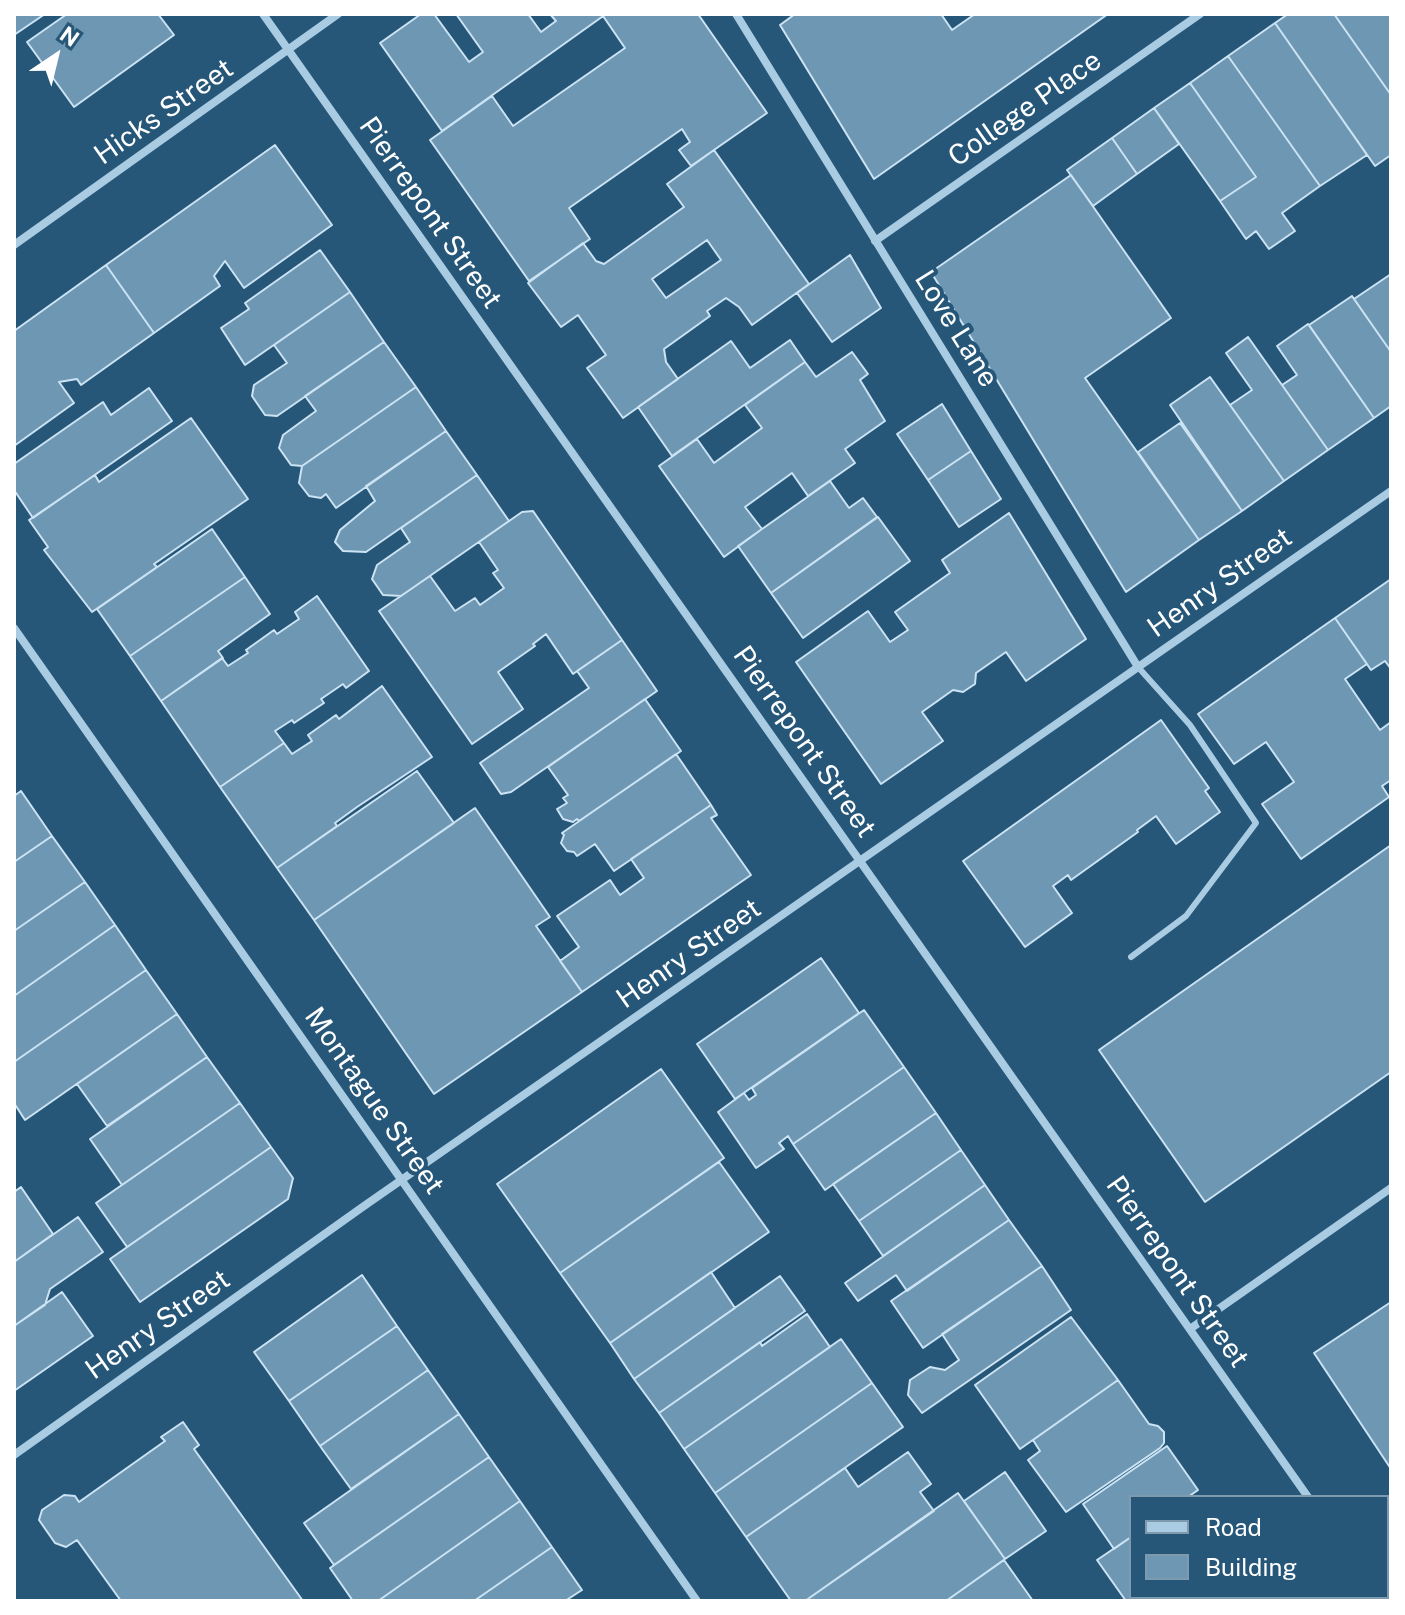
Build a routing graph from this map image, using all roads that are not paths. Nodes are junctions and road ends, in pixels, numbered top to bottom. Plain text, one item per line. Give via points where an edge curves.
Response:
1 (263, 14) edge
2 (338, 14) edge
3 (736, 14) edge
4 (1200, 14) edge
5 (287, 51) junction
6 (875, 241) junction
7 (14, 245) edge
8 (1391, 491) edge
9 (14, 628) edge
10 (1138, 667) junction
11 (861, 862) junction
12 (1131, 957) dead end
13 (402, 1179) junction
14 (1391, 1188) edge
15 (1190, 1329) junction
16 (14, 1455) edge
17 (1307, 1495) edge
18 (697, 1601) edge

1 - 5 street, Pierrepont Street
2 - 5 street, Hicks Street
3 - 6 street, Love Lane
4 - 6 street, College Place
5 - 7 street, Hicks Street
5 - 11 street, Pierrepont Street
6 - 10 street, Love Lane
8 - 10 street, Henry Street
9 - 13 street, Montague Street
10 - 11 street, Henry Street
10 - 12 lane via 1190,725 1256,823 1186,916
11 - 13 street, Henry Street
11 - 15 street, Pierrepont Street
13 - 16 street, Henry Street
13 - 18 street, Montague Street
14 - 15 street
15 - 17 street, Pierrepont Street

